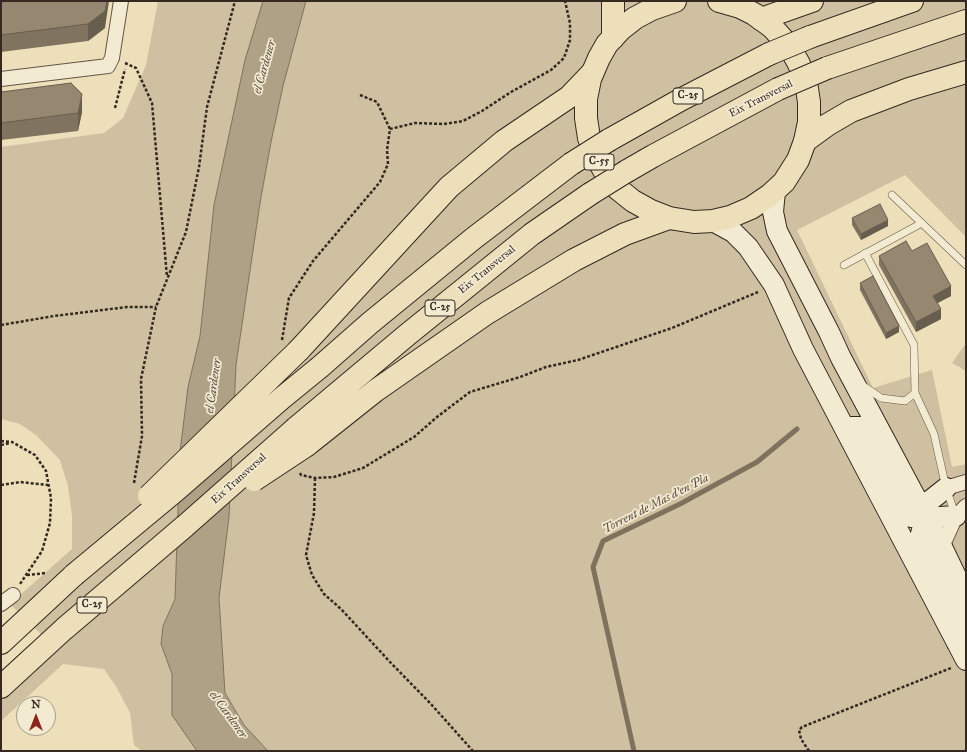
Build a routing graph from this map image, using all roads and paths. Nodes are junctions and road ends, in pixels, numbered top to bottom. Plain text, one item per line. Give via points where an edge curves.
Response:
1 (121, 1) edge
2 (235, 1) edge
3 (565, 1) edge
4 (613, 1) edge
5 (675, 1) edge
6 (719, 1) edge
7 (812, 1) edge
8 (912, 1) edge
9 (761, 19) junction
10 (966, 22) edge
11 (613, 38) junction
12 (110, 62) junction
13 (966, 72) edge
14 (592, 73) junction
15 (1, 79) edge
16 (360, 95) dead end
17 (390, 129) junction
18 (805, 141) junction
19 (775, 191) junction
20 (892, 195) dead end
21 (669, 218) junction
22 (713, 221) junction
23 (922, 223) junction
24 (865, 253) junction
25 (844, 265) dead end
26 (966, 265) edge
27 (167, 278) junction
28 (774, 286) junction
29 (156, 307) junction
30 (1, 325) edge
31 (291, 347) junction
32 (852, 378) junction
33 (916, 394) junction
34 (844, 427) junction
35 (302, 436) junction
36 (1, 441) edge
37 (12, 442) junction
38 (1, 445) edge
39 (298, 468) dead end
40 (315, 478) junction
41 (966, 482) edge
42 (48, 485) junction
43 (1, 486) edge
44 (133, 487) dead end
45 (946, 488) junction
46 (961, 511) edge
47 (926, 518) junction
48 (942, 547) junction
49 (49, 573) dead end
50 (74, 575) junction
51 (13, 594) dead end
52 (966, 597) edge
53 (1, 604) edge
54 (1, 642) edge
55 (959, 657) edge
56 (1, 687) edge
57 (473, 751) edge
58 (809, 751) edge

1 - 12 street
2 - 27 path via 207,107 199,167 186,232
3 - 17 path via 570,23 570,40 564,58 551,70 462,121 444,124 415,123
4 - 11 main road
5 - 11 main road, C-55 via 635,18
6 - 9 main road, C-55 via 740,7
7 - 9 main road
8 - 50 main road, C-25, bridge via 769,54 682,99 571,164 370,323
9 - 18 main road, C-55 via 777,31 790,46 804,76 810,109
10 - 35 main road, Eix Transversal / C-25, bridge via 827,68 778,89 653,156 590,194 532,234 407,335
11 - 14 main road, C-55
12 - 15 street
12 - 27 path via 136,68 152,103
13 - 18 main road via 909,89 851,111
14 - 21 main road, C-55 via 587,92 586,118 589,138 599,162 614,184 628,198 650,211
14 - 31 main road via 569,97 504,140 449,187
16 - 17 path via 377,102
17 - 31 path via 388,164 380,182 313,261 289,298 282,336
18 - 19 main road, C-55 via 795,166
19 - 22 main road, C-55 via 746,211
19 - 32 main road via 773,212 777,231
20 - 23 lane
21 - 22 main road, C-55
21 - 35 main road via 625,234 574,260 487,313 375,391
22 - 28 main road via 733,232 748,247
23 - 24 lane
23 - 26 lane
24 - 25 lane
24 - 33 lane via 914,345
27 - 29 path
28 - 34 main road via 803,349
28 - 40 path via 672,328 578,360 546,367 470,392 414,437 375,462 334,476
29 - 30 path via 127,307
29 - 44 path via 141,379 142,436
31 - 50 main road, bridge
32 - 33 lane via 881,398 905,401
32 - 47 main road
33 - 45 lane via 934,434
34 - 47 main road via 862,427 904,511 911,517
34 - 55 main road
35 - 56 main road, C-25, bridge via 185,526 64,629
36 - 37 path
37 - 38 path
37 - 42 path via 35,455 46,471
39 - 40 path via 301,475
40 - 57 path via 314,513 306,555 312,575 324,594 341,609
41 - 45 street
42 - 43 path via 20,482
42 - 49 path via 50,523 42,551 27,574
45 - 46 lane
45 - 47 main road via 926,503
46 - 47 main road
46 - 48 street
47 - 48 main road
47 - 55 main road via 920,538 965,627
48 - 52 main road
50 - 54 main road, C-25
51 - 53 street
55 - 58 path via 802,727 799,730 801,740

